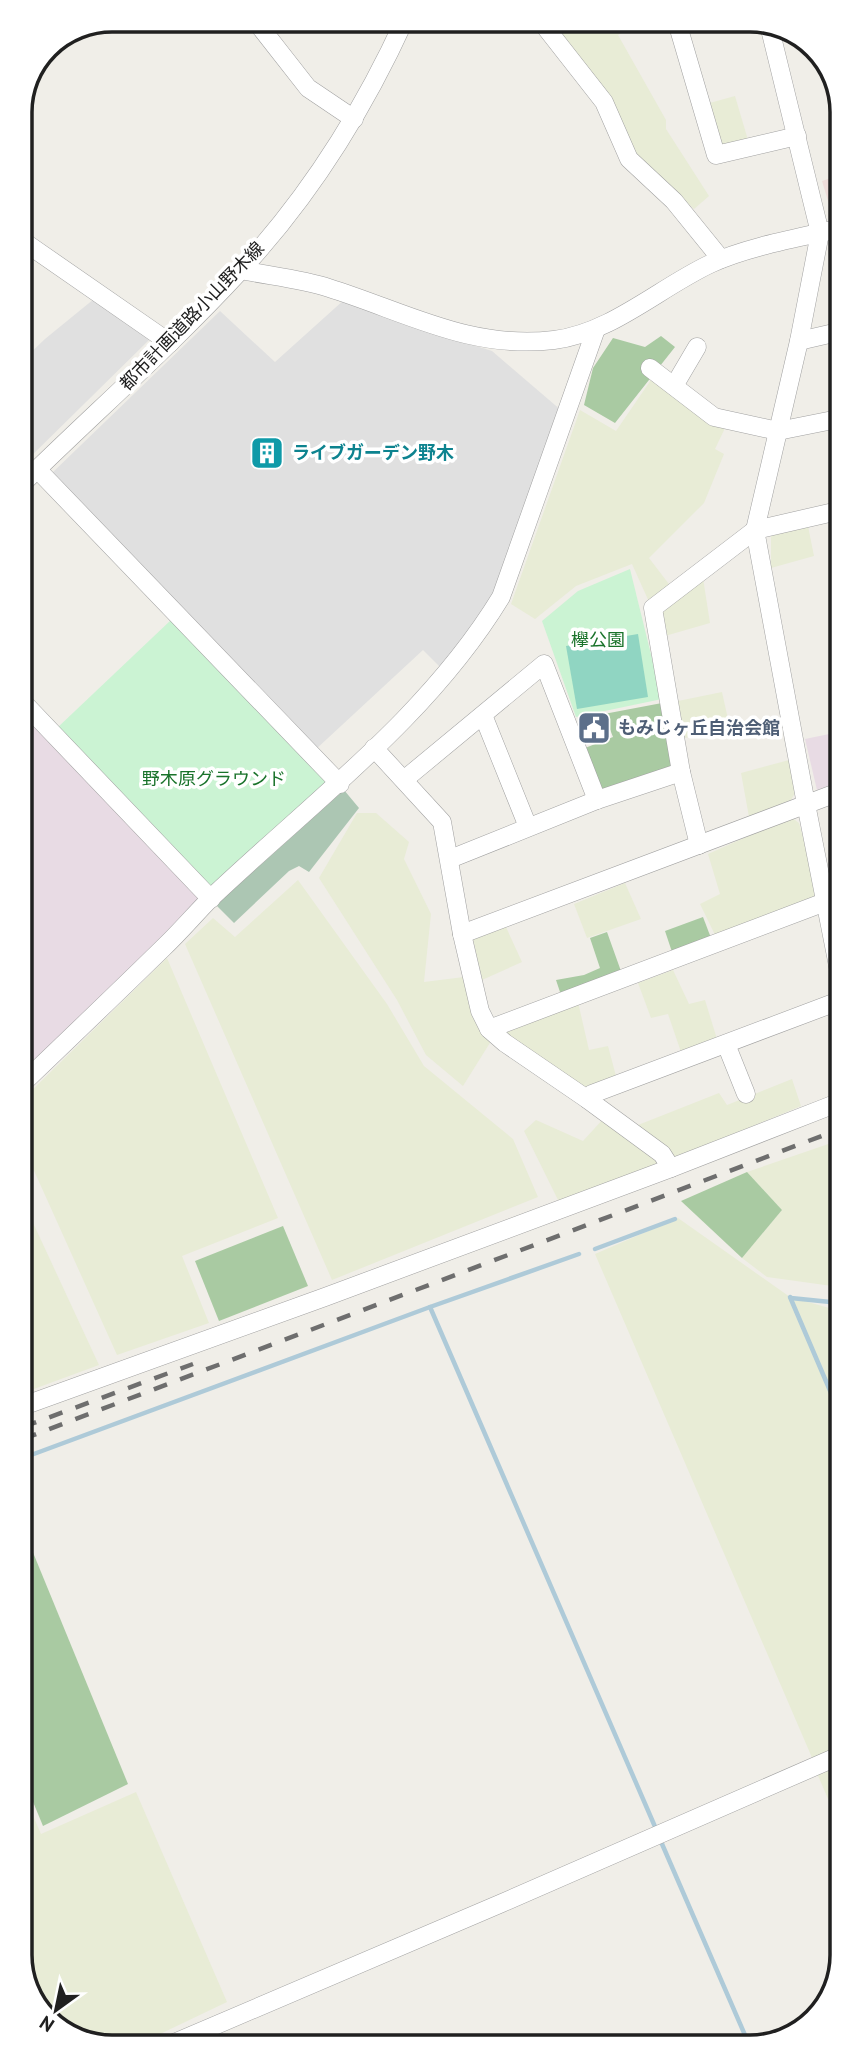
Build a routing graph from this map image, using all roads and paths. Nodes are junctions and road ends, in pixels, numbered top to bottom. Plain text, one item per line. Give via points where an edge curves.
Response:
1 (264, 32) edge
2 (399, 32) edge
3 (549, 32) edge
4 (680, 32) edge
5 (772, 35) edge
6 (354, 120) junction
7 (797, 136) junction
8 (829, 231) edge
9 (32, 247) edge
10 (721, 260) junction
11 (241, 270) junction
12 (596, 329) junction
13 (830, 334) edge
14 (799, 341) junction
15 (170, 343) junction
16 (697, 347) dead end
17 (650, 368) dead end
18 (674, 386) junction
19 (830, 421) edge
20 (778, 431) junction
21 (37, 469) junction
22 (32, 474) edge
23 (830, 513) edge
24 (755, 530) junction
25 (32, 712) edge
26 (483, 715) junction
27 (374, 748) junction
28 (681, 772) junction
29 (405, 779) junction
30 (340, 783) junction
31 (830, 795) edge
32 (597, 800) junction
33 (806, 804) junction
34 (528, 827) junction
35 (699, 845) junction
36 (450, 859) junction
37 (211, 899) junction
38 (825, 902) junction
39 (830, 927) edge
40 (462, 934) junction
41 (830, 1004) edge
42 (489, 1029) junction
43 (726, 1044) junction
44 (32, 1074) edge
45 (746, 1094) dead end
46 (587, 1099) junction
47 (830, 1106) edge
48 (671, 1168) junction
49 (32, 1403) edge
50 (830, 1760) edge
51 (195, 2034) edge

1 - 6 street via 308,88
2 - 6 street, 都市計画道路小山野木線
3 - 10 street via 604,102 629,159 674,201
4 - 7 street via 716,155
5 - 7 street
6 - 11 street, 都市計画道路小山野木線 via 300,198
7 - 8 street
8 - 10 street
8 - 14 street
9 - 15 street
10 - 12 street
11 - 12 street via 326,286 452,332 487,340 556,340
11 - 15 street, 都市計画道路小山野木線
12 - 27 street via 501,597 450,670
13 - 14 street
14 - 20 street
15 - 21 street, 都市計画道路小山野木線
16 - 18 street
17 - 18 street
18 - 20 street via 714,417
19 - 20 street
20 - 24 street
21 - 22 street, 都市計画道路小山野木線
21 - 30 street
23 - 24 street
24 - 28 street via 653,608
24 - 33 street
25 - 37 street
26 - 29 street
26 - 32 street via 544,664
26 - 34 street
27 - 29 street
27 - 30 street
28 - 32 street
28 - 35 street
29 - 36 street via 442,822
30 - 37 street
31 - 33 street
32 - 34 street
33 - 35 street
33 - 38 street
34 - 36 street
35 - 40 street
36 - 40 street
37 - 44 street
38 - 39 street
38 - 42 street
40 - 42 street via 480,1011
41 - 43 street
42 - 46 street
43 - 45 street
43 - 46 street
46 - 48 street via 662,1154
47 - 48 street
48 - 49 street
50 - 51 street

